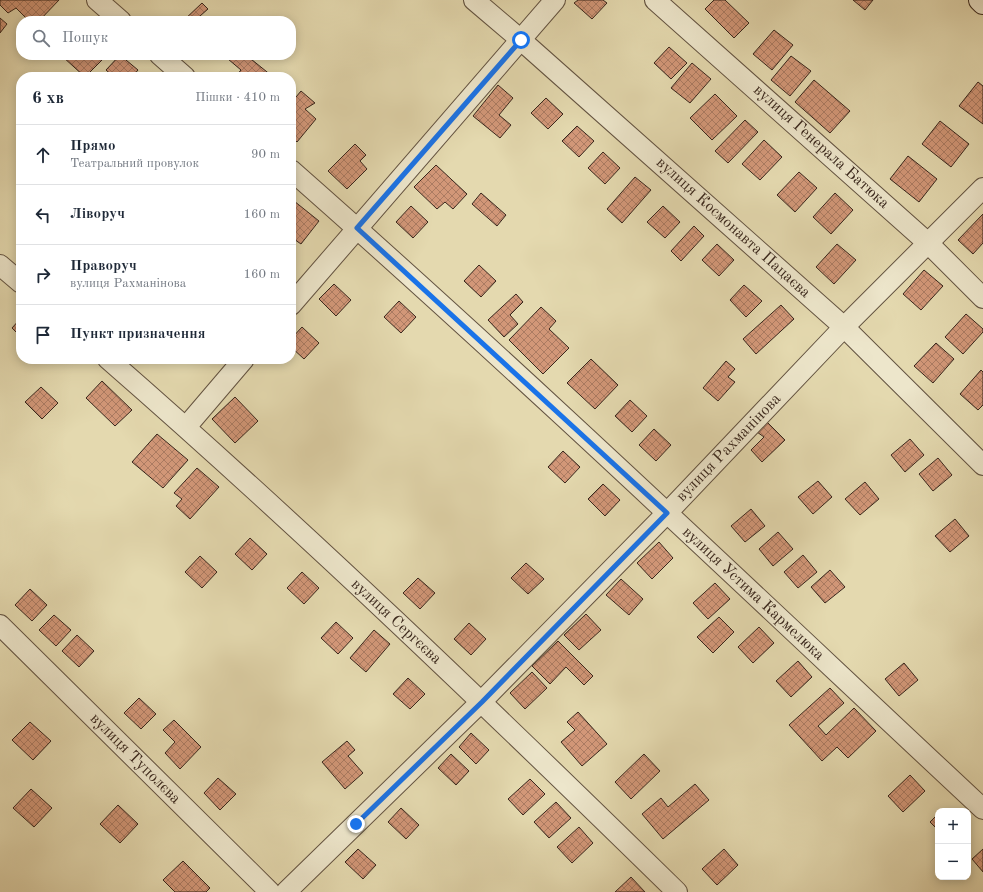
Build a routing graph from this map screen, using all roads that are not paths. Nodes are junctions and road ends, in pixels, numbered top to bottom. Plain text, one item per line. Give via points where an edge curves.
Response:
1 (97, 0) edge
2 (474, 0) edge
3 (555, 0) edge
4 (655, 0) edge
5 (115, 16) edge
6 (521, 40) junction
7 (166, 60) edge
8 (179, 72) edge
9 (296, 174) edge
10 (983, 188) edge
11 (357, 228) junction
12 (929, 244) junction
13 (0, 264) edge
14 (16, 278) edge
15 (983, 298) edge
16 (296, 299) edge
17 (844, 327) junction
18 (114, 364) edge
19 (240, 364) edge
20 (186, 427) junction
21 (983, 465) edge
22 (667, 513) junction
23 (0, 625) edge
24 (482, 702) junction
25 (983, 809) edge
26 (270, 892) edge
27 (286, 892) edge
28 (677, 892) edge

1 - 5 street
2 - 6 street, вулиця Космонавта Пацаєва
3 - 6 street
4 - 12 street, вулиця Генерала Батюка
6 - 11 street
6 - 17 street, вулиця Космонавта Пацаєва
7 - 8 street
9 - 11 street, вулиця Устима Кармелюка
10 - 12 street, вулиця Рахманінова
11 - 16 street
11 - 22 street, вулиця Устима Кармелюка
12 - 15 street, вулиця Генерала Батюка
12 - 17 street, вулиця Рахманінова
13 - 14 street
17 - 21 street, вулиця Космонавта Пацаєва
17 - 22 street, вулиця Рахманінова
18 - 20 street, вулиця Сергєєва
19 - 20 street
20 - 24 street, вулиця Сергєєва
22 - 24 street, вулиця Рахманінова
22 - 25 street, вулиця Устима Кармелюка
23 - 26 street, вулиця Туполєва
24 - 27 street, вулиця Рахманінова
24 - 28 street, вулиця Сергєєва

